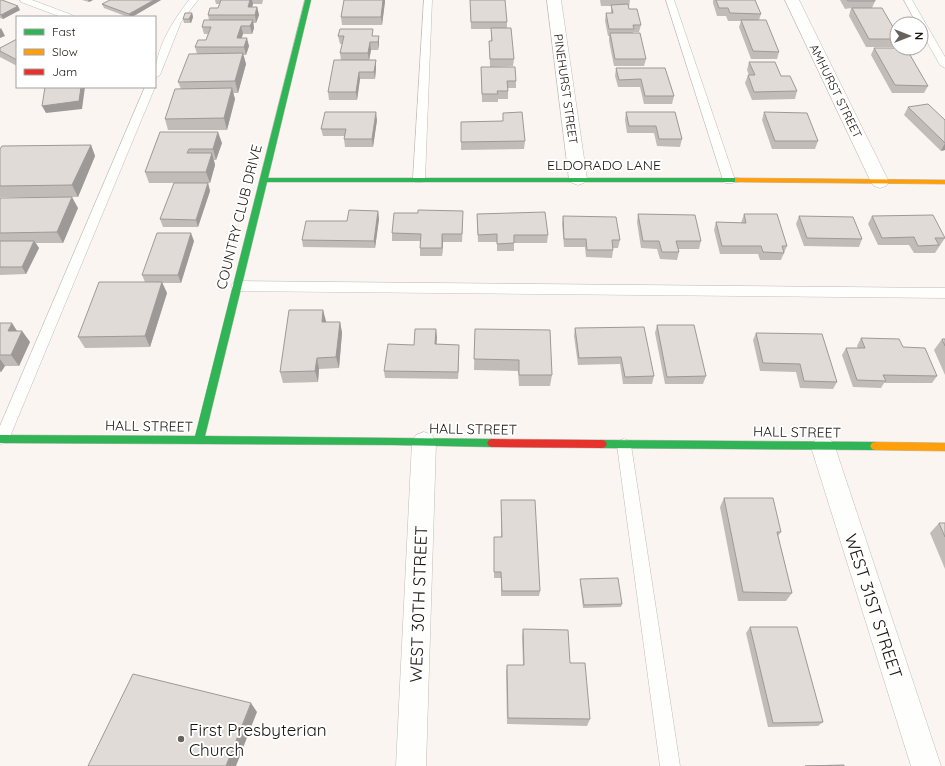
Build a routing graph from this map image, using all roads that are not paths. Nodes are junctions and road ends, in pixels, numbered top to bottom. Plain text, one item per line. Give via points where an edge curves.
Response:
1 (24, 0) edge
2 (194, 0) edge
3 (308, 0) edge
4 (428, 0) edge
5 (554, 0) edge
6 (670, 0) edge
7 (792, 0) edge
8 (908, 0) edge
9 (66, 16) edge
10 (160, 51) edge
11 (945, 65) edge
12 (156, 70) edge
13 (150, 88) edge
14 (419, 179) junction
15 (578, 179) junction
16 (263, 180) junction
17 (729, 180) junction
18 (880, 182) junction
19 (945, 182) edge
20 (237, 286) junction
21 (945, 293) edge
22 (1, 438) edge
23 (199, 441) junction
24 (424, 442) junction
25 (624, 445) junction
26 (823, 447) junction
27 (945, 448) edge
28 (411, 766) edge
29 (670, 766) edge
30 (926, 766) edge

1 - 9 lane
2 - 10 lane
3 - 16 street, COUNTRY CLUB DRIVE
4 - 14 lane
5 - 15 street, PINEHURST STREET
6 - 17 lane
7 - 18 street, AMHURST STREET
8 - 11 lane
10 - 12 lane
13 - 22 lane
14 - 15 street, ELDORADO LANE
14 - 16 street, ELDORADO LANE
15 - 17 street, ELDORADO LANE
16 - 20 street, COUNTRY CLUB DRIVE
17 - 18 street, ELDORADO LANE
18 - 19 street, ELDORADO LANE
20 - 21 lane
20 - 23 street, COUNTRY CLUB DRIVE
22 - 23 street, HALL STREET
23 - 24 street, HALL STREET
24 - 25 street, HALL STREET
24 - 28 street, WEST 30TH STREET
25 - 26 street, HALL STREET
25 - 29 lane
26 - 27 street, HALL STREET
26 - 30 street, WEST 31ST STREET

